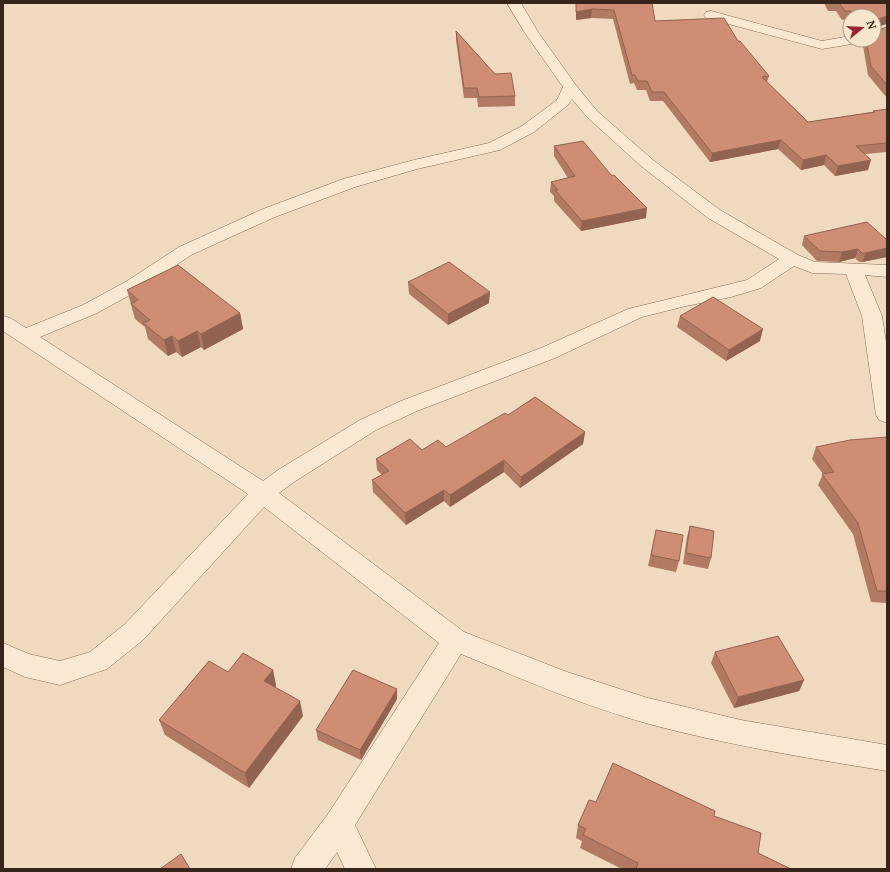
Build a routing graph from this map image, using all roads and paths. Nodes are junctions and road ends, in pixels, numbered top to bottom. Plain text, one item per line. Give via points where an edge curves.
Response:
1 (514, 3) edge
2 (711, 15) dead end
3 (842, 42) edge
4 (570, 87) junction
5 (792, 259) junction
6 (854, 270) junction
7 (887, 271) edge
8 (3, 322) edge
9 (25, 336) junction
10 (887, 415) edge
11 (263, 493) junction
12 (455, 640) junction
13 (3, 654) edge
14 (887, 758) edge
15 (339, 824) junction
16 (306, 869) edge
17 (361, 869) edge

1 - 4 street
2 - 3 street via 822,45
4 - 5 street via 592,114 648,163 714,214
4 - 9 street via 563,102 528,129 494,147 349,183 269,213 185,251 134,285 90,309
5 - 6 street via 812,267
5 - 11 street via 754,284 635,313 548,353 409,406 368,425
6 - 7 street
6 - 10 street via 872,316
8 - 9 street
9 - 11 street
11 - 12 street
11 - 13 street via 134,632 98,660 60,673 25,664
12 - 14 street via 564,683 648,711 741,733
12 - 15 street
15 - 16 street
15 - 17 street

